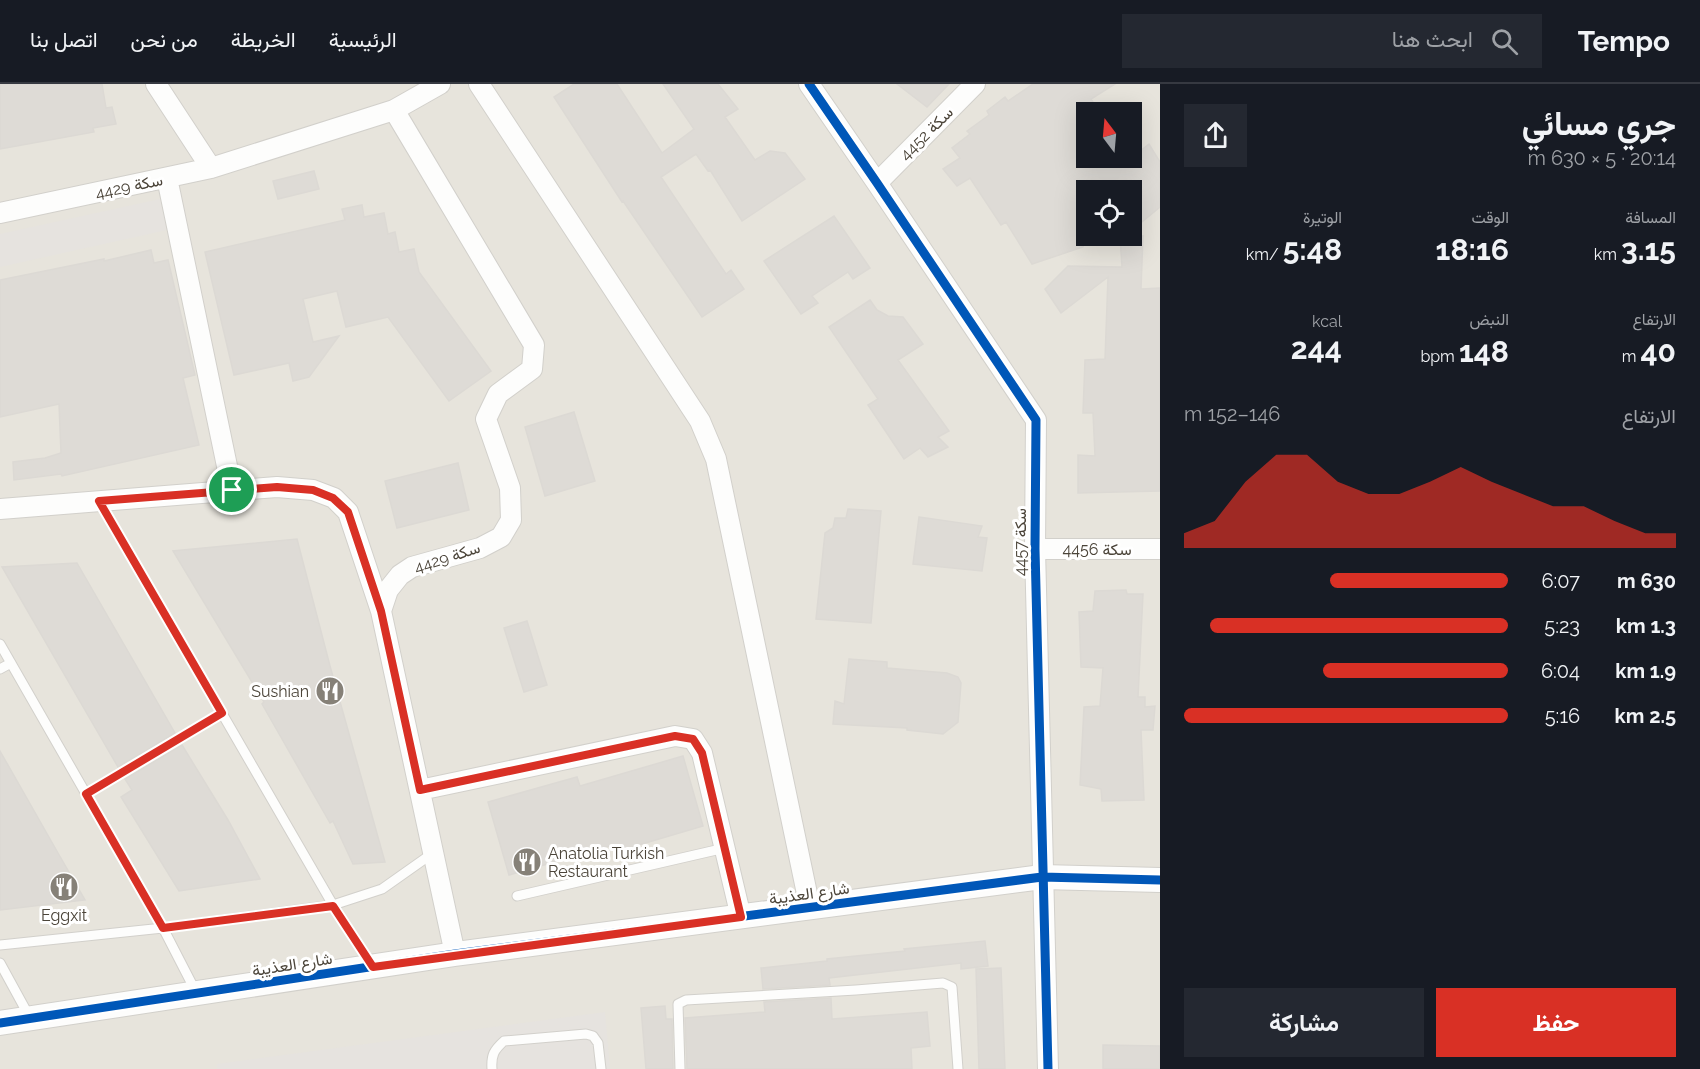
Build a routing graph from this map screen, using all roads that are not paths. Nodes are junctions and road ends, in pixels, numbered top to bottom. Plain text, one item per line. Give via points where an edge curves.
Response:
1 (156, 84) edge
2 (440, 84) edge
3 (479, 84) edge
4 (809, 84) edge
5 (975, 84) edge
6 (394, 110) junction
7 (211, 168) junction
8 (167, 178) junction
9 (877, 183) junction
10 (0, 213) edge
11 (232, 490) junction
12 (99, 501) junction
13 (0, 509) edge
14 (1035, 549) junction
15 (1160, 549) edge
16 (381, 611) junction
17 (0, 644) edge
18 (10, 663) junction
19 (0, 669) edge
20 (222, 713) junction
21 (420, 790) junction
22 (86, 794) junction
23 (725, 848) junction
24 (433, 853) junction
25 (1042, 877) junction
26 (1160, 880) edge
27 (517, 896) dead end
28 (333, 906) junction
29 (810, 908) junction
30 (741, 917) junction
31 (163, 928) junction
32 (0, 945) edge
33 (454, 954) junction
34 (0, 963) edge
35 (373, 967) junction
36 (197, 993) junction
37 (30, 1018) junction
38 (0, 1023) edge
39 (492, 1069) edge
40 (601, 1069) edge
41 (680, 1069) edge
42 (958, 1069) edge
43 (1048, 1069) edge

1 - 7 street
2 - 6 street, سكة 4429
3 - 29 street via 700,421 716,459
4 - 9 street, سكة 4457
5 - 9 street, سكة 4452
6 - 7 street, سكة 4429
6 - 16 street, سكة 4429 via 534,345 532,369 498,394 486,419 510,488 511,520 501,537 480,548 412,567 400,575 388,590
7 - 8 street, سكة 4429
8 - 10 street, سكة 4429
8 - 11 street
9 - 14 street, سكة 4457 via 1036,420
11 - 12 street
11 - 16 street via 277,487 313,490 333,498 348,512
12 - 13 street
12 - 20 lane
14 - 15 street, سكة 4456
14 - 25 street, سكة 4457
16 - 21 street
17 - 18 lane
18 - 19 lane
18 - 22 lane
20 - 22 lane
20 - 28 lane
21 - 23 street via 675,736 693,739 702,753
21 - 24 street
22 - 31 lane
23 - 27 lane
23 - 30 street
24 - 28 lane via 382,889
24 - 33 street
25 - 26 street, شارع العذيبة
25 - 29 street, شارع العذيبة
25 - 43 street, سكة 4457
28 - 31 lane
28 - 35 lane
29 - 30 street, شارع العذيبة
30 - 33 street, شارع العذيبة
31 - 32 lane
31 - 36 lane
33 - 35 street, شارع العذيبة
34 - 37 lane
35 - 36 street, شارع العذيبة
36 - 37 street, شارع العذيبة
37 - 38 street, شارع العذيبة
39 - 40 lane via 491,1056 504,1041 586,1034 598,1043
41 - 42 lane via 678,1004 686,1000 943,982 952,987

